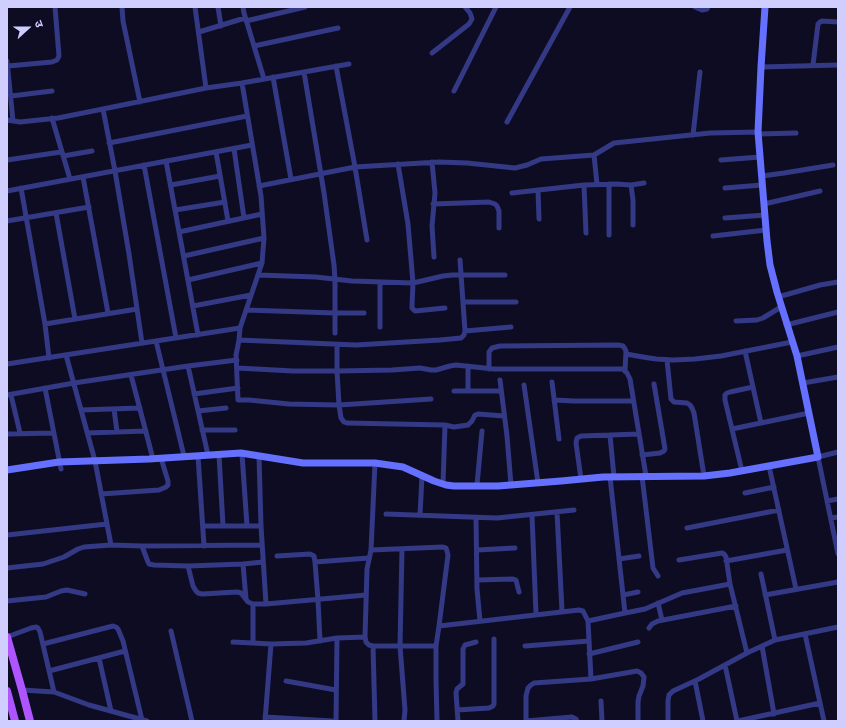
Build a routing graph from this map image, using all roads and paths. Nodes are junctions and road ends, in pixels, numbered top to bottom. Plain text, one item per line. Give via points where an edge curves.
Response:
1 (54, 7) edge
2 (122, 7) edge
3 (195, 7) edge
4 (218, 7) edge
5 (243, 7) edge
6 (304, 7) edge
7 (465, 7) edge
8 (496, 7) edge
9 (570, 7) edge
10 (695, 7) edge
11 (708, 7) edge
12 (765, 7) edge
13 (294, 8) edge
14 (246, 20) junction
15 (838, 22) edge
16 (221, 26) junction
17 (338, 28) dead end
18 (198, 32) junction
19 (254, 46) junction
20 (432, 53) dead end
21 (7, 61) edge
22 (349, 64) dead end
23 (813, 65) junction
24 (838, 65) edge
25 (8, 66) edge
26 (336, 66) junction
27 (761, 67) junction
28 (304, 72) junction
29 (700, 72) dead end
30 (273, 77) junction
31 (264, 79) junction
32 (242, 83) junction
33 (206, 88) junction
34 (52, 91) dead end
35 (454, 91) dead end
36 (11, 96) junction
37 (140, 102) junction
38 (103, 110) junction
39 (248, 116) junction
40 (52, 118) junction
41 (7, 120) edge
42 (13, 121) junction
43 (507, 122) dead end
44 (758, 133) junction
45 (796, 133) dead end
46 (693, 135) junction
47 (109, 143) junction
48 (252, 145) junction
49 (234, 149) junction
50 (92, 151) dead end
51 (216, 152) junction
52 (62, 154) junction
53 (594, 155) junction
54 (760, 157) junction
55 (7, 160) edge
56 (721, 160) dead end
57 (166, 161) junction
58 (432, 162) junction
59 (398, 164) junction
60 (144, 165) junction
61 (833, 165) dead end
62 (356, 167) junction
63 (115, 171) junction
64 (321, 173) junction
65 (220, 176) junction
66 (762, 176) junction
67 (83, 177) junction
68 (70, 179) junction
69 (291, 179) junction
70 (644, 183) dead end
71 (584, 184) junction
72 (597, 184) junction
73 (609, 184) junction
74 (171, 185) junction
75 (631, 185) junction
76 (259, 186) junction
77 (762, 186) junction
78 (21, 188) junction
79 (725, 188) dead end
80 (538, 190) junction
81 (820, 190) dead end
82 (7, 191) edge
83 (512, 193) dead end
84 (225, 202) junction
85 (433, 204) junction
86 (764, 204) junction
87 (89, 207) junction
88 (175, 210) junction
89 (56, 213) junction
90 (262, 214) junction
91 (765, 215) junction
92 (26, 218) junction
93 (244, 218) junction
94 (725, 218) dead end
95 (539, 219) dead end
96 (7, 221) edge
97 (228, 221) junction
98 (633, 226) dead end
99 (499, 228) dead end
100 (766, 230) junction
101 (179, 232) junction
102 (586, 232) dead end
103 (609, 235) dead end
104 (713, 236) dead end
105 (264, 238) junction
106 (367, 240) dead end
107 (184, 256) junction
108 (434, 257) dead end
109 (460, 260) dead end
110 (262, 263) junction
111 (258, 275) junction
112 (461, 275) junction
113 (505, 276) dead end
114 (188, 280) junction
115 (335, 280) junction
116 (380, 282) junction
117 (838, 282) edge
118 (413, 283) junction
119 (251, 295) junction
120 (778, 297) junction
121 (463, 302) junction
122 (516, 302) dead end
123 (193, 306) junction
124 (444, 308) dead end
125 (781, 308) junction
126 (137, 309) junction
127 (246, 310) junction
128 (838, 312) edge
129 (335, 313) junction
130 (364, 313) dead end
131 (108, 314) junction
132 (75, 319) junction
133 (736, 321) dead end
134 (45, 324) junction
135 (786, 325) junction
136 (380, 327) dead end
137 (510, 327) dead end
138 (240, 328) junction
139 (465, 330) junction
140 (336, 333) dead end
141 (198, 335) junction
142 (176, 338) junction
143 (238, 340) junction
144 (156, 341) junction
145 (792, 342) junction
146 (142, 343) junction
147 (337, 345) junction
148 (838, 347) edge
149 (745, 351) junction
150 (626, 354) junction
151 (66, 355) junction
152 (797, 356) junction
153 (49, 358) junction
154 (236, 360) junction
155 (667, 360) junction
156 (7, 364) edge
157 (188, 366) junction
158 (468, 366) junction
159 (237, 368) junction
160 (489, 369) junction
161 (162, 370) junction
162 (337, 371) junction
163 (625, 371) junction
164 (131, 375) junction
165 (838, 378) edge
166 (500, 380) dead end
167 (552, 382) dead end
168 (802, 383) junction
169 (74, 384) junction
170 (654, 384) dead end
171 (524, 385) dead end
172 (753, 387) junction
173 (45, 388) junction
174 (238, 388) junction
175 (454, 391) dead end
176 (468, 391) junction
177 (501, 391) junction
178 (194, 394) junction
179 (9, 395) edge
180 (431, 399) dead end
181 (554, 400) junction
182 (633, 401) junction
183 (339, 405) junction
184 (140, 408) junction
185 (226, 408) dead end
186 (114, 409) junction
187 (81, 410) junction
188 (198, 411) junction
189 (809, 413) junction
190 (504, 416) junction
191 (761, 423) junction
192 (445, 426) junction
193 (732, 429) junction
194 (202, 430) junction
195 (235, 430) dead end
196 (482, 430) dead end
197 (117, 432) junction
198 (146, 432) junction
199 (20, 433) junction
200 (53, 433) junction
201 (88, 433) junction
202 (7, 434) edge
203 (639, 434) junction
204 (610, 435) junction
205 (559, 438) dead end
206 (838, 452) edge
207 (219, 454) junction
208 (242, 454) junction
209 (208, 455) junction
210 (642, 455) junction
211 (184, 456) junction
212 (198, 456) junction
213 (259, 456) junction
214 (818, 457) junction
215 (161, 458) junction
216 (153, 459) junction
217 (96, 462) junction
218 (376, 463) junction
219 (60, 466) junction
220 (769, 466) junction
221 (7, 470) edge
222 (742, 471) junction
223 (422, 476) junction
224 (644, 476) junction
225 (704, 476) junction
226 (612, 477) junction
227 (581, 479) junction
228 (538, 483) junction
229 (443, 484) junction
230 (477, 485) junction
231 (511, 485) junction
232 (774, 487) junction
233 (745, 493) dead end
234 (102, 494) junction
235 (838, 499) edge
236 (827, 501) junction
237 (574, 510) dead end
238 (779, 510) junction
239 (557, 512) junction
240 (386, 514) dead end
241 (420, 515) junction
242 (532, 515) junction
243 (838, 517) edge
244 (476, 518) junction
245 (830, 518) junction
246 (107, 524) junction
247 (203, 526) junction
248 (223, 526) junction
249 (247, 526) junction
250 (261, 526) junction
251 (687, 528) dead end
252 (7, 535) edge
253 (111, 545) junction
254 (262, 545) junction
255 (142, 546) junction
256 (204, 546) junction
257 (515, 548) dead end
258 (402, 549) junction
259 (371, 550) junction
260 (477, 550) junction
261 (787, 550) junction
262 (838, 554) edge
263 (278, 556) dead end
264 (639, 556) dead end
265 (369, 558) junction
266 (619, 559) junction
267 (679, 560) dead end
268 (726, 561) junction
269 (263, 562) junction
270 (316, 562) junction
271 (243, 564) junction
272 (188, 566) junction
273 (7, 568) edge
274 (761, 574) dead end
275 (658, 576) dead end
276 (477, 580) junction
277 (838, 582) edge
278 (730, 584) junction
279 (796, 589) junction
280 (519, 592) dead end
281 (638, 592) dead end
282 (85, 594) dead end
283 (366, 595) junction
284 (623, 595) junction
285 (765, 595) junction
286 (246, 599) junction
287 (318, 600) junction
288 (7, 601) edge
289 (658, 603) junction
290 (253, 604) junction
291 (266, 604) junction
292 (736, 606) junction
293 (562, 611) junction
294 (625, 613) junction
295 (536, 614) junction
296 (662, 620) junction
297 (480, 621) junction
298 (588, 621) junction
299 (439, 626) junction
300 (838, 627) edge
301 (649, 628) dead end
302 (172, 632) dead end
303 (805, 634) junction
304 (7, 637) edge
305 (365, 637) junction
306 (338, 638) junction
307 (494, 639) dead end
308 (775, 640) junction
309 (320, 641) junction
310 (589, 641) junction
311 (233, 642) dead end
312 (253, 642) junction
313 (476, 642) dead end
314 (638, 642) dead end
315 (43, 644) junction
316 (271, 644) junction
317 (373, 646) junction
318 (400, 646) junction
319 (436, 646) junction
320 (525, 646) dead end
321 (762, 646) junction
322 (125, 651) junction
323 (747, 653) junction
324 (589, 654) junction
325 (99, 658) junction
326 (726, 664) junction
327 (49, 671) junction
328 (591, 680) junction
329 (286, 681) dead end
330 (695, 681) junction
331 (22, 690) junction
332 (336, 690) junction
333 (7, 691) edge
334 (54, 692) junction
335 (601, 701) dead end
336 (820, 703) junction
337 (457, 710) junction
338 (110, 711) junction
339 (774, 714) junction
340 (265, 719) edge
341 (145, 720) edge
342 (292, 720) edge
343 (308, 720) edge
344 (550, 720) edge
345 (15, 721) edge
346 (30, 721) edge
347 (192, 721) edge
348 (332, 721) edge
349 (336, 721) edge
350 (376, 721) edge
351 (404, 721) edge
352 (437, 721) edge
353 (458, 721) edge
354 (526, 721) edge
355 (576, 721) edge
356 (602, 721) edge
357 (638, 721) edge
358 (668, 721) edge
359 (703, 721) edge
360 (738, 721) edge
361 (824, 721) edge

1 - 25 street via 59,56 57,60
2 - 37 street
3 - 18 street
4 - 16 street
5 - 14 street
6 - 13 street
7 - 20 street via 472,19 469,24
8 - 35 street
9 - 43 street
10 - 11 street via 702,10
12 - 27 street
13 - 14 street
14 - 16 street
14 - 19 street
15 - 23 street via 822,21 818,24
16 - 18 street
17 - 19 street
18 - 33 street
19 - 31 street
21 - 25 street
22 - 26 street
23 - 24 street
23 - 27 street
25 - 36 street
26 - 28 street
26 - 62 street
27 - 44 street
28 - 30 street
28 - 64 street
29 - 46 street
30 - 31 street
30 - 69 street
31 - 32 street
32 - 33 street
32 - 39 street
33 - 37 street
34 - 36 street
36 - 42 street
37 - 38 street
38 - 40 street
38 - 47 street
39 - 47 street
39 - 48 street
40 - 42 street
40 - 52 street
41 - 42 street
44 - 45 street
44 - 46 street
44 - 54 street
46 - 53 street via 614,143
47 - 63 street
48 - 49 street
48 - 76 street
49 - 51 street
49 - 93 street
50 - 52 street
51 - 57 street
51 - 65 street
52 - 55 street
52 - 68 street
53 - 58 street via 541,159 515,168
53 - 72 street
54 - 56 street
54 - 66 street
57 - 60 street
57 - 74 street
58 - 59 street
58 - 85 street
59 - 62 street
59 - 118 street via 408,224
60 - 63 street
60 - 142 street
61 - 66 street
62 - 64 street
62 - 106 street
63 - 67 street
63 - 126 street
64 - 69 street
64 - 115 street
65 - 74 street
65 - 84 street
66 - 77 street
67 - 68 street
67 - 87 street
68 - 78 street
69 - 76 street
70 - 75 street
71 - 72 street
71 - 80 street
71 - 102 street
72 - 73 street
73 - 75 street
73 - 103 street
74 - 88 street
75 - 98 street
76 - 90 street
77 - 79 street
77 - 86 street
78 - 82 street
78 - 92 street
80 - 83 street
80 - 95 street
81 - 86 street
84 - 88 street
84 - 97 street
85 - 99 street via 495,204 499,210
85 - 108 street
86 - 91 street
87 - 89 street
87 - 131 street
88 - 101 street
89 - 92 street
89 - 132 street
90 - 93 street
90 - 105 street
91 - 94 street
91 - 100 street
92 - 96 street
92 - 134 street
93 - 97 street
97 - 101 street
100 - 104 street
100 - 120 street via 770,265
101 - 107 street
105 - 107 street
105 - 110 street
107 - 114 street
109 - 112 street
110 - 111 street
110 - 114 street
111 - 115 street
111 - 119 street
112 - 113 street
112 - 118 street
112 - 121 street
114 - 123 street
115 - 116 street
115 - 129 street
116 - 118 street
116 - 136 street
117 - 120 street
118 - 124 street via 412,308 415,311
119 - 123 street
119 - 127 street
120 - 125 street
121 - 122 street
121 - 139 street
123 - 141 street
125 - 133 street via 757,320
125 - 135 street
126 - 131 street
126 - 146 street
127 - 129 street
127 - 138 street
128 - 135 street
129 - 130 street
129 - 140 street
131 - 132 street
132 - 134 street
134 - 153 street
135 - 145 street
137 - 139 street
138 - 141 street
138 - 143 street
139 - 147 street via 464,335 457,338
141 - 142 street
142 - 144 street
143 - 147 street
143 - 154 street
144 - 146 street
144 - 161 street
145 - 149 street
145 - 152 street
146 - 151 street
147 - 162 street
148 - 152 street
149 - 155 street via 714,357
149 - 172 street
150 - 155 street
150 - 160 street via 625,348 618,345 500,346 492,348 489,352
150 - 163 street
151 - 153 street
151 - 169 street
152 - 168 street
153 - 156 street
154 - 157 street
154 - 159 street
155 - 225 street via 672,399 674,402 687,403 694,413
157 - 161 street
157 - 178 street
158 - 160 street
158 - 162 street via 456,365 436,370 420,368
158 - 176 street
159 - 162 street
159 - 174 street
160 - 163 street
161 - 164 street
161 - 211 street
162 - 183 street
163 - 182 street via 630,379
164 - 169 street
164 - 184 street
165 - 168 street
166 - 177 street
167 - 181 street
168 - 189 street
169 - 173 street
169 - 187 street
170 - 210 street via 665,449 660,453
171 - 228 street
172 - 191 street
172 - 193 street via 725,395
173 - 179 street
173 - 200 street
174 - 178 street
174 - 183 street via 238,400
175 - 176 street
176 - 177 street
177 - 190 street
178 - 188 street
179 - 199 street
180 - 183 street
181 - 182 street
181 - 205 street
182 - 203 street
183 - 192 street via 341,418 347,423
184 - 186 street
184 - 198 street
185 - 188 street
186 - 187 street
186 - 197 street
187 - 201 street
188 - 194 street
189 - 191 street
189 - 214 street
190 - 192 street via 478,414 468,425
190 - 231 street
191 - 193 street
192 - 229 street
193 - 222 street
194 - 195 street
194 - 209 street
196 - 230 street
197 - 198 street
197 - 201 street
198 - 216 street
199 - 200 street
199 - 202 street
200 - 219 street
201 - 217 street
203 - 204 street
203 - 210 street
204 - 226 street
204 - 227 street via 577,438
206 - 214 street
207 - 208 street
207 - 209 street
207 - 248 street
208 - 213 street
208 - 249 street
209 - 212 street
210 - 224 street
211 - 212 street
211 - 215 street
212 - 247 street
213 - 218 street via 303,462
213 - 250 street
214 - 220 street
214 - 236 street
215 - 216 street
215 - 234 street via 168,481 166,487 159,490
216 - 217 street
217 - 219 street
217 - 234 street
218 - 223 street via 403,467
218 - 259 street
219 - 221 street
220 - 222 street
220 - 232 street
222 - 225 street
223 - 229 street
223 - 241 street
224 - 225 street
224 - 226 street
224 - 275 street via 653,568
226 - 227 street
226 - 266 street
227 - 228 street
228 - 231 street
229 - 230 street
230 - 231 street
232 - 233 street
232 - 238 street
234 - 246 street
235 - 236 street
236 - 245 street
237 - 239 street
238 - 251 street
238 - 261 street
239 - 242 street
239 - 293 street
240 - 241 street
241 - 244 street
242 - 244 street
242 - 295 street
243 - 245 street
244 - 260 street
245 - 262 street
246 - 252 street
246 - 253 street
247 - 248 street
247 - 256 street
248 - 249 street
249 - 250 street
250 - 254 street
253 - 255 street
253 - 273 street via 84,547 43,564
254 - 256 street
254 - 269 street
255 - 256 street
255 - 272 street via 149,564
257 - 260 street
258 - 259 street
258 - 299 street via 446,548
258 - 318 street
259 - 265 street
260 - 276 street
261 - 268 street
261 - 279 street
263 - 270 street via 310,554
264 - 266 street
265 - 270 street
265 - 283 street
266 - 284 street
267 - 268 street via 722,553
268 - 278 street
269 - 271 street
269 - 291 street
270 - 287 street
271 - 272 street
271 - 286 street
272 - 286 street via 193,586 198,593 236,592 241,593
274 - 285 street
276 - 280 street via 513,579 516,580
276 - 297 street
277 - 279 street
278 - 289 street via 682,593
278 - 292 street
279 - 285 street
281 - 284 street
282 - 288 street via 67,590 46,597
283 - 287 street
283 - 305 street
284 - 294 street
285 - 308 street
286 - 290 street
287 - 291 street
287 - 309 street
289 - 294 street
289 - 296 street
290 - 291 street
290 - 312 street
292 - 296 street
292 - 323 street
293 - 295 street
293 - 298 street via 583,611
294 - 298 street
295 - 297 street
296 - 301 street
297 - 299 street
298 - 310 street
299 - 319 street
300 - 303 street
302 - 347 street
303 - 308 street
303 - 336 street
304 - 315 street via 36,627
304 - 331 main road
305 - 306 street
305 - 317 street via 366,642
306 - 309 street
306 - 332 street
307 - 337 street via 493,706
308 - 321 street
309 - 316 street
310 - 320 street
310 - 324 street
311 - 312 street
312 - 316 street
313 - 337 street via 465,645 463,649 463,684 456,693
314 - 324 street
315 - 322 street via 113,626 118,629
315 - 327 street
316 - 340 street
317 - 318 street
317 - 350 street
318 - 319 street
318 - 351 street
319 - 352 street
321 - 323 street
321 - 339 street
322 - 325 street
322 - 341 street
323 - 326 street
324 - 328 street
325 - 327 street
325 - 338 street
326 - 330 street
326 - 360 street
327 - 334 street
328 - 354 street via 530,685 526,696
328 - 357 street via 637,671 641,673 644,680 639,696
329 - 332 street
330 - 358 street via 673,690 669,695
330 - 359 street
331 - 334 street
331 - 346 main road
332 - 349 street
333 - 345 main road
334 - 338 street
335 - 356 street
336 - 339 street
336 - 361 street
337 - 353 street
338 - 341 street
339 - 360 street
340 - 342 street
342 - 343 street
343 - 348 street
344 - 354 street
344 - 355 street via 572,718

